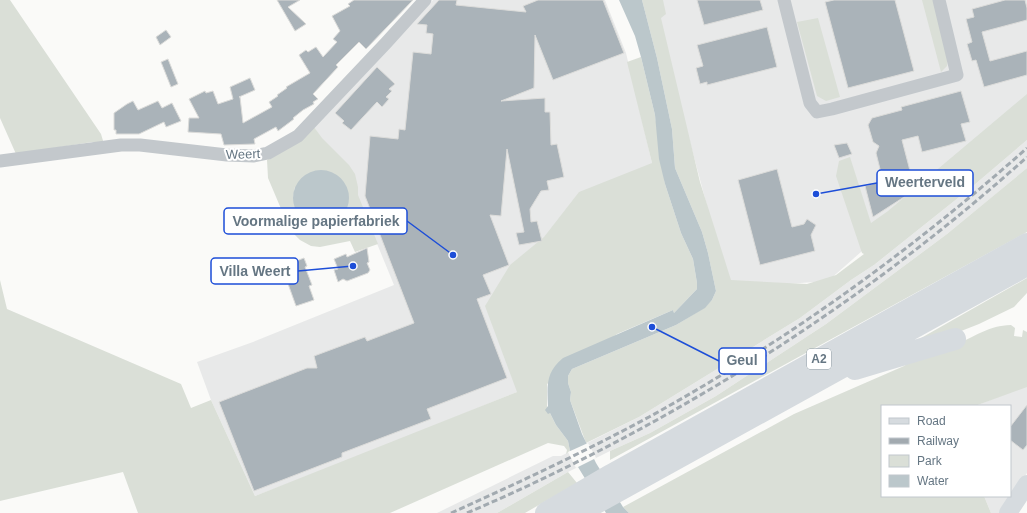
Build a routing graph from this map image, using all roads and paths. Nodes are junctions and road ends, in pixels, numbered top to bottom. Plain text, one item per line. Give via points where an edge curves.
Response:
1 (425, 0) edge
2 (784, 0) edge
3 (939, 0) edge
4 (0, 161) edge
5 (1027, 244) edge
6 (1027, 265) edge
7 (955, 339) dead end
8 (820, 379) junction
9 (616, 482) junction
10 (1027, 484) edge
11 (584, 503) edge
12 (546, 513) edge
13 (1008, 513) edge

1 - 4 street, Weert via 298,136 268,153 254,156 227,155 121,145
2 - 3 street via 810,103 817,112 957,76
5 - 9 highway, A2
6 - 8 highway, A2
7 - 8 highway, A2
8 - 9 highway, A2
9 - 11 highway, A2
10 - 13 main road
11 - 12 highway, A2

